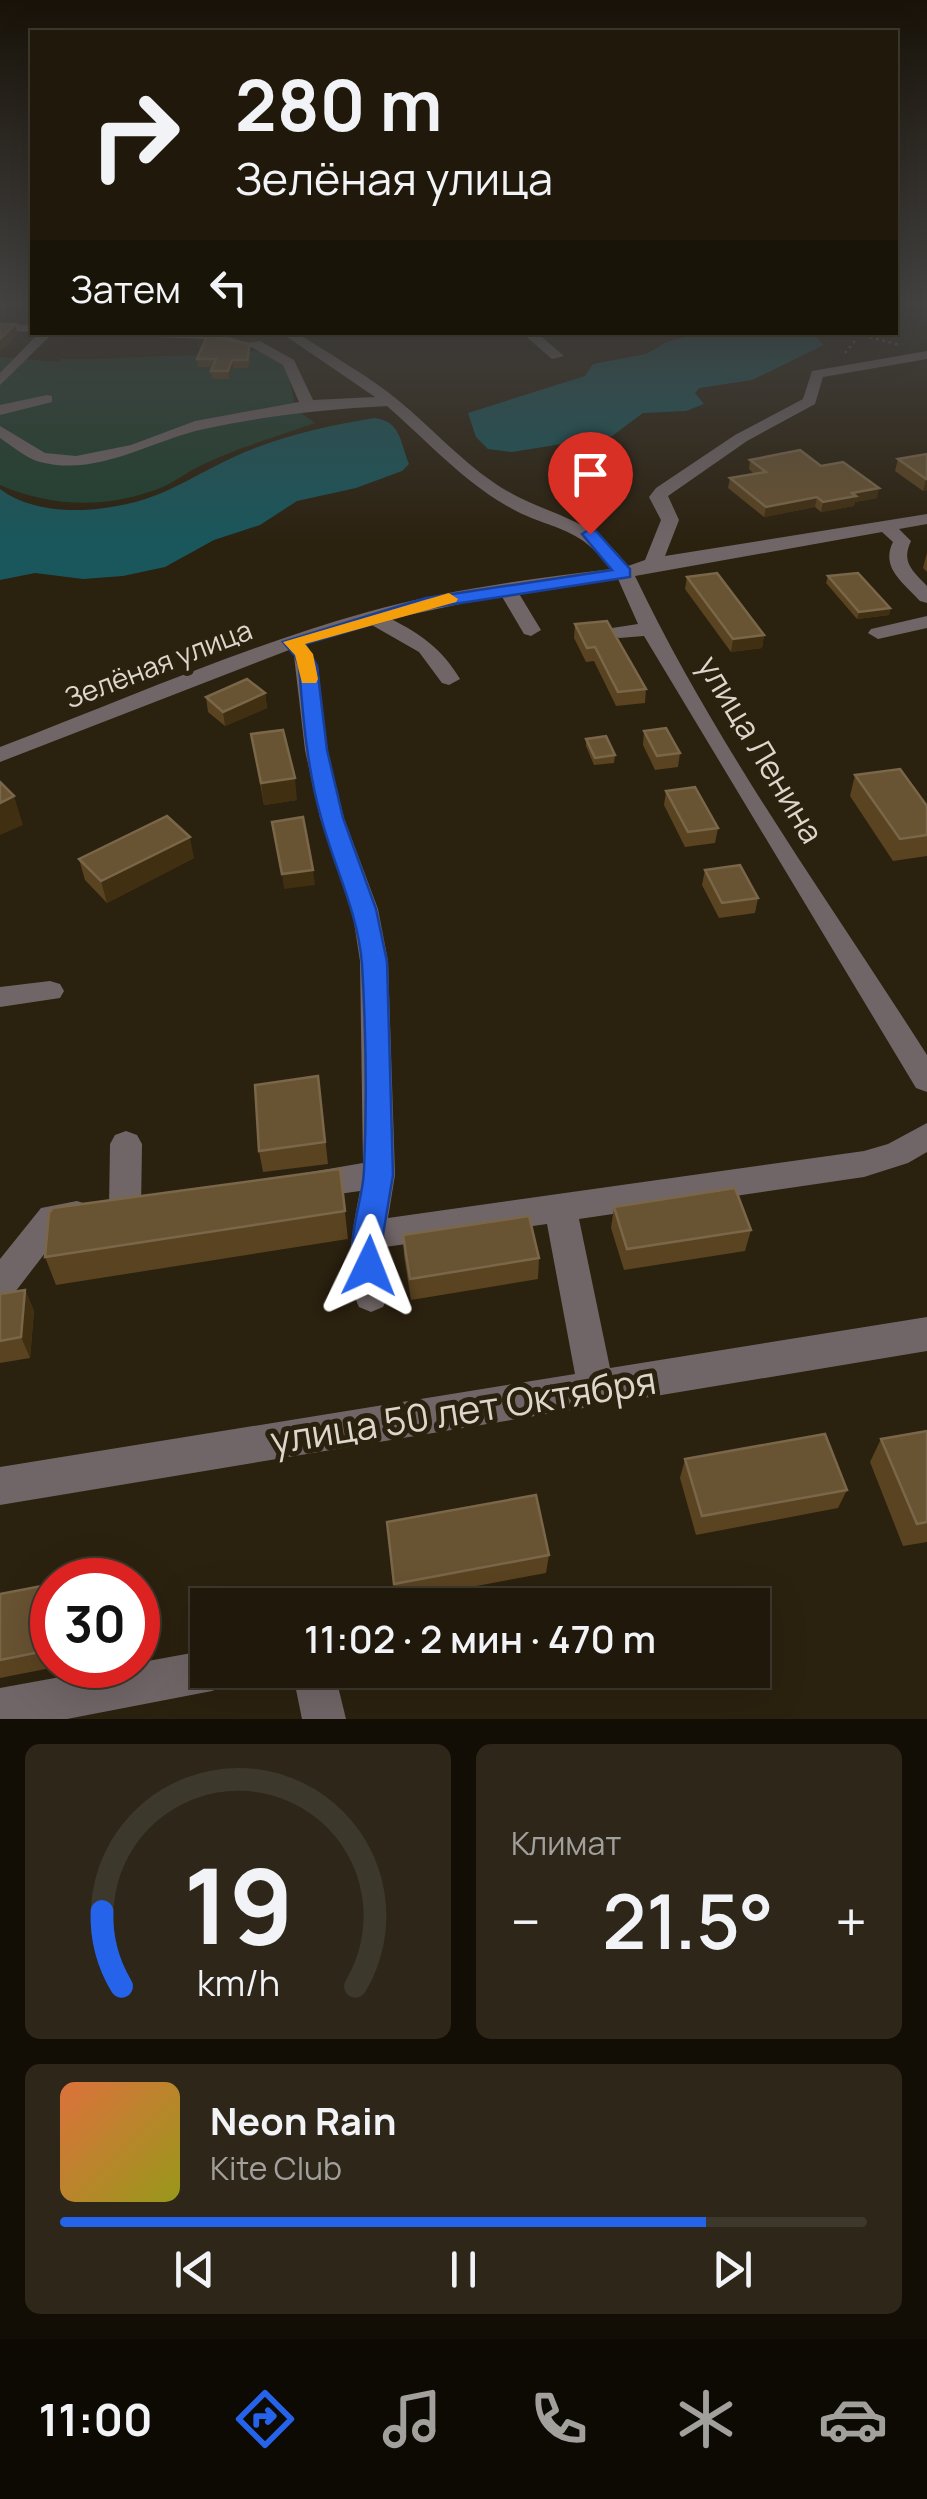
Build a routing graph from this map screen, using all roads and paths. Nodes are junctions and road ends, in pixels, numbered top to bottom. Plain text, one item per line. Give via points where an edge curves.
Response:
1 (298, 383) edge
2 (363, 383) edge
3 (815, 383) edge
4 (47, 398) dead end
5 (391, 401) junction
6 (308, 405) junction
7 (0, 410) edge
8 (0, 431) edge
9 (927, 519) edge
10 (887, 526) junction
11 (653, 564) junction
12 (624, 573) junction
13 (506, 588) junction
14 (927, 597) edge
15 (372, 618) junction
16 (927, 622) edge
17 (650, 628) junction
18 (531, 630) dead end
19 (619, 632) edge
20 (878, 633) dead end
21 (292, 642) junction
22 (449, 680) dead end
23 (0, 755) edge
24 (50, 991) dead end
25 (0, 997) edge
26 (927, 1080) edge
27 (927, 1136) edge
28 (126, 1144) dead end
29 (379, 1175) junction
30 (282, 1188) edge
31 (164, 1203) edge
32 (560, 1207) junction
33 (125, 1208) junction
34 (368, 1235) junction
35 (0, 1286) edge
36 (371, 1296) dead end
37 (927, 1334) edge
38 (595, 1386) junction
39 (0, 1486) edge
40 (190, 1674) edge
41 (318, 1688) edge
42 (0, 1710) edge
43 (324, 1719) edge

1 - 6 street
2 - 5 street, улица Ленина
3 - 11 street via 802,407 741,438 662,492 658,497 670,520
4 - 7 street
5 - 6 street
5 - 12 street, улица Ленина via 504,497 590,534
6 - 8 street via 195,426 135,450 76,461 41,457
9 - 10 street, Зелёная улица
10 - 11 street, Зелёная улица
10 - 14 street via 902,541 899,567
11 - 12 street, Зелёная улица
12 - 13 street, Зелёная улица
12 - 17 street, улица Ленина
13 - 15 street, Зелёная улица
13 - 18 street
15 - 21 street, Зелёная улица
15 - 22 street via 428,646
16 - 20 street
17 - 19 street
17 - 26 street, улица Ленина
21 - 23 street, Зелёная улица
21 - 29 street via 308,666 316,750 374,962
24 - 25 street
27 - 32 street via 864,1164
28 - 33 street
29 - 30 street
29 - 34 street
31 - 33 street
32 - 34 street
32 - 38 street
33 - 35 street via 54,1218
34 - 36 street
37 - 38 street, улица 50 лет Октября
38 - 39 street, улица 50 лет Октября
40 - 42 street
41 - 43 street

